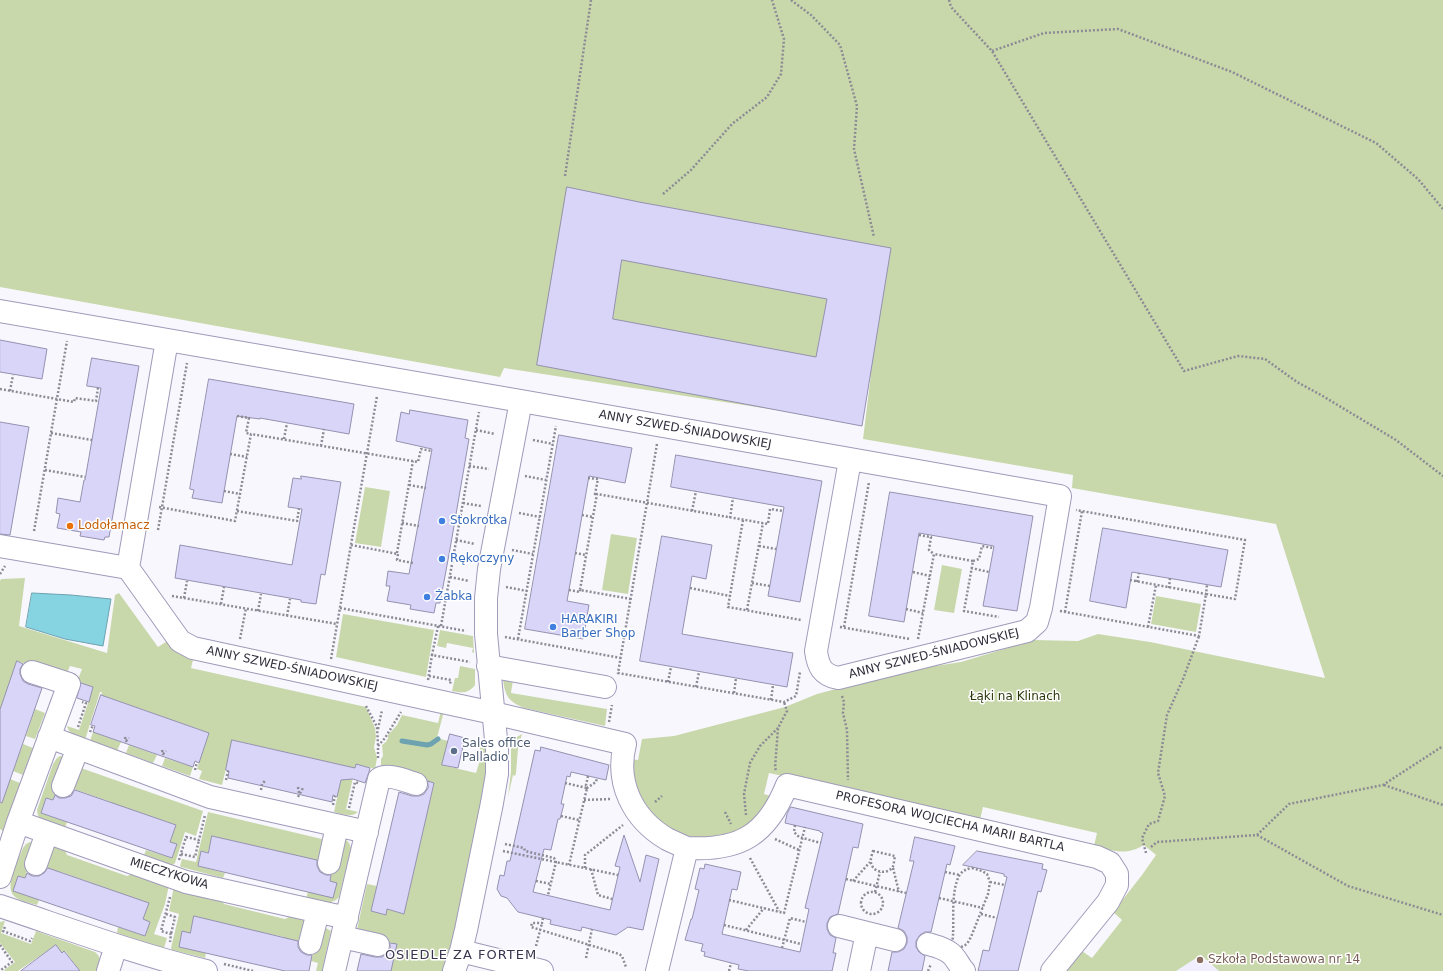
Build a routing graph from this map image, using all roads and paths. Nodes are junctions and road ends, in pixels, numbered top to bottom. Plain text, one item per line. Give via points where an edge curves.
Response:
1 (591, 0) edge
2 (772, 0) edge
3 (791, 0) edge
4 (948, 0) edge
5 (992, 50) junction
6 (565, 176) dead end
7 (663, 194) dead end
8 (1443, 209) edge
9 (874, 237) dead end
10 (0, 311) edge
11 (70, 323) junction
12 (167, 340) junction
13 (188, 356) dead end
14 (13, 375) dead end
15 (380, 377) junction
16 (98, 388) dead end
17 (0, 389) edge
18 (10, 391) junction
19 (482, 394) junction
20 (57, 399) junction
21 (521, 402) junction
22 (237, 416) dead end
23 (287, 423) dead end
24 (324, 429) dead end
25 (555, 429) dead end
26 (476, 430) junction
27 (51, 433) junction
28 (251, 434) junction
29 (497, 434) dead end
30 (284, 439) junction
31 (92, 440) dead end
32 (543, 442) dead end
33 (553, 444) junction
34 (657, 444) dead end
35 (321, 446) junction
36 (432, 451) dead end
37 (230, 454) dead end
38 (366, 454) junction
39 (247, 457) junction
40 (850, 460) junction
41 (413, 462) junction
42 (469, 466) junction
43 (45, 470) junction
44 (490, 470) dead end
45 (870, 476) dead end
46 (1443, 476) edge
47 (85, 477) dead end
48 (537, 478) dead end
49 (588, 478) dead end
50 (546, 480) junction
51 (409, 485) junction
52 (426, 488) dead end
53 (224, 491) dead end
54 (696, 492) dead end
55 (240, 494) junction
56 (597, 494) junction
57 (733, 498) dead end
58 (463, 503) junction
59 (647, 503) junction
60 (138, 504) junction
61 (483, 506) dead end
62 (1058, 507) junction
63 (162, 508) junction
64 (300, 509) dead end
65 (237, 511) junction
66 (692, 511) junction
67 (783, 511) dead end
68 (1082, 511) junction
69 (518, 513) dead end
70 (582, 515) dead end
71 (540, 517) junction
72 (593, 517) junction
73 (730, 518) junction
74 (743, 520) junction
75 (402, 523) junction
76 (763, 523) junction
77 (419, 526) dead end
78 (158, 530) dead end
79 (34, 532) dead end
80 (919, 535) dead end
81 (456, 540) junction
82 (476, 544) dead end
83 (350, 545) junction
84 (0, 546) edge
85 (759, 546) junction
86 (505, 548) dead end
87 (993, 548) dead end
88 (776, 549) dead end
89 (397, 553) junction
90 (575, 553) dead end
91 (533, 554) junction
92 (934, 554) junction
93 (586, 555) junction
94 (973, 561) junction
95 (413, 563) dead end
96 (128, 568) junction
97 (971, 568) junction
98 (913, 572) dead end
99 (989, 572) dead end
100 (1139, 573) dead end
101 (930, 576) junction
102 (450, 577) junction
103 (1170, 578) dead end
104 (1130, 580) dead end
105 (187, 581) dead end
106 (470, 581) dead end
107 (1137, 582) junction
108 (752, 583) junction
109 (1156, 585) junction
110 (1208, 585) dead end
111 (500, 586) dead end
112 (770, 586) dead end
113 (224, 587) dead end
114 (690, 588) dead end
115 (1169, 588) junction
116 (569, 590) dead end
117 (580, 590) junction
118 (527, 591) junction
119 (261, 594) dead end
120 (1206, 594) junction
121 (168, 595) dead end
122 (730, 596) junction
123 (184, 598) junction
124 (290, 598) dead end
125 (631, 599) junction
126 (221, 604) junction
127 (246, 608) junction
128 (340, 608) junction
129 (1041, 608) junction
130 (258, 610) junction
131 (747, 610) junction
132 (906, 610) dead end
133 (1065, 612) junction
134 (923, 613) junction
135 (287, 616) junction
136 (1006, 618) dead end
137 (820, 623) junction
138 (337, 624) junction
139 (438, 626) junction
140 (441, 626) junction
141 (844, 627) junction
142 (1148, 627) junction
143 (486, 634) junction
144 (1199, 636) junction
145 (518, 639) junction
146 (432, 655) junction
147 (237, 657) junction
148 (620, 658) junction
149 (488, 666) junction
150 (801, 666) dead end
151 (671, 667) dead end
152 (32, 672) dead end
153 (699, 672) dead end
154 (328, 677) junction
155 (428, 678) dead end
156 (736, 678) dead end
157 (838, 678) junction
158 (668, 682) junction
159 (773, 685) dead end
160 (605, 687) dead end
161 (696, 687) junction
162 (734, 693) junction
163 (771, 700) junction
164 (784, 702) junction
165 (362, 703) dead end
166 (382, 710) dead end
167 (493, 713) junction
168 (399, 714) dead end
169 (778, 728) junction
170 (378, 732) junction
171 (49, 737) junction
172 (378, 746) junction
173 (1443, 746) edge
174 (78, 748) junction
175 (162, 750) dead end
176 (166, 751) dead end
177 (378, 758) dead end
178 (588, 776) dead end
179 (597, 778) dead end
180 (262, 779) dead end
181 (565, 783) dead end
182 (262, 784) dead end
183 (416, 784) dead end
184 (787, 785) junction
185 (1383, 785) junction
186 (63, 786) dead end
187 (298, 787) dead end
188 (587, 788) junction
189 (299, 794) dead end
190 (612, 799) dead end
191 (850, 799) junction
192 (584, 800) junction
193 (1443, 805) edge
194 (561, 816) dead end
195 (746, 816) dead end
196 (579, 820) junction
197 (795, 825) dead end
198 (337, 826) junction
199 (805, 827) dead end
200 (367, 832) junction
201 (10, 833) edge
202 (47, 833) junction
203 (614, 833) dead end
204 (1257, 835) junction
205 (771, 837) dead end
206 (802, 838) junction
207 (199, 840) dead end
208 (821, 843) dead end
209 (505, 844) dead end
210 (1151, 847) dead end
211 (687, 848) junction
212 (799, 850) junction
213 (502, 851) dead end
214 (1146, 853) dead end
215 (181, 854) dead end
216 (556, 862) junction
217 (870, 862) junction
218 (329, 863) dead end
219 (36, 864) dead end
220 (569, 864) junction
221 (585, 868) junction
222 (892, 868) junction
223 (590, 869) junction
224 (757, 871) dead end
225 (880, 872) junction
226 (945, 872) dead end
227 (618, 875) dead end
228 (960, 875) junction
229 (0, 877) edge
230 (846, 879) dead end
231 (536, 881) dead end
232 (853, 881) junction
233 (990, 882) junction
234 (551, 884) junction
235 (1005, 885) dead end
236 (876, 886) junction
237 (875, 892) junction
238 (899, 892) junction
239 (906, 893) dead end
240 (548, 895) dead end
241 (939, 898) dead end
242 (612, 899) dead end
243 (729, 900) dead end
244 (954, 901) junction
245 (0, 906) edge
246 (764, 908) junction
247 (983, 908) junction
248 (778, 911) junction
249 (318, 912) junction
250 (784, 913) junction
251 (166, 914) dead end
252 (981, 914) junction
253 (1443, 915) edge
254 (543, 918) dead end
255 (790, 918) junction
256 (997, 918) dead end
257 (806, 922) dead end
258 (542, 923) junction
259 (724, 925) dead end
260 (839, 926) dead end
261 (344, 927) junction
262 (592, 929) dead end
263 (540, 930) junction
264 (746, 930) junction
265 (867, 933) junction
266 (171, 934) dead end
267 (785, 939) junction
268 (895, 940) dead end
269 (310, 944) dead end
270 (588, 944) junction
271 (802, 944) dead end
272 (928, 944) dead end
273 (0, 945) edge
274 (378, 945) dead end
275 (116, 946) junction
276 (536, 946) dead end
277 (782, 948) dead end
278 (950, 953) junction
279 (586, 958) dead end
280 (458, 961) edge
281 (731, 963) dead end
282 (626, 967) dead end
283 (215, 968) edge
284 (2, 971) edge
285 (108, 971) edge
286 (253, 971) edge
287 (334, 971) edge
288 (542, 971) edge
289 (657, 971) edge
290 (729, 971) edge
291 (859, 971) edge
292 (964, 971) edge
293 (1052, 971) edge

1 - 6 path
2 - 7 path via 784,39 781,74 767,97 732,124 691,170
3 - 9 path via 811,15 840,45 857,106 854,149
4 - 5 path via 951,7
5 - 8 path via 1044,33 1118,29 1232,72 1376,143 1418,179
5 - 46 path via 1184,371 1238,356 1265,359 1297,382 1396,440
10 - 11 street, ANNY SZWED-ŚNIADOWSKIEJ
11 - 12 street, ANNY SZWED-ŚNIADOWSKIEJ
11 - 20 path
12 - 15 street, ANNY SZWED-ŚNIADOWSKIEJ
12 - 60 street
13 - 63 path
14 - 18 path
15 - 19 street, ANNY SZWED-ŚNIADOWSKIEJ
15 - 38 path
16 - 20 path via 96,401 75,398 74,402
17 - 18 path
18 - 20 path
19 - 21 street, ANNY SZWED-ŚNIADOWSKIEJ
19 - 26 path
20 - 27 path
21 - 40 street, ANNY SZWED-ŚNIADOWSKIEJ
21 - 143 street via 489,569
22 - 28 path via 249,418 246,433
23 - 30 path
24 - 35 path
25 - 33 path
26 - 29 path
26 - 42 path
27 - 31 path
27 - 43 path
28 - 30 path
28 - 39 path
30 - 35 path
32 - 33 path
33 - 50 path
34 - 59 path
35 - 38 path
36 - 41 path via 421,449 418,462
37 - 39 path
38 - 41 path
38 - 83 path
39 - 55 path
40 - 62 street, ANNY SZWED-ŚNIADOWSKIEJ via 1060,496
40 - 137 street, ANNY SZWED-ŚNIADOWSKIEJ
41 - 51 path
42 - 44 path
42 - 58 path
43 - 47 path
43 - 79 path
45 - 141 path
48 - 50 path
49 - 56 path via 598,479
50 - 71 path
51 - 52 path
51 - 75 path
53 - 55 path
54 - 66 path
55 - 65 path
56 - 59 path
56 - 72 path
57 - 73 path
58 - 61 path
58 - 81 path
59 - 66 path
59 - 125 path
60 - 63 path
60 - 96 street
62 - 68 path
62 - 129 street, ANNY SZWED-ŚNIADOWSKIEJ
63 - 65 path via 235,521
63 - 78 path
64 - 65 path via 298,521
66 - 73 path
67 - 76 path via 770,509 768,524
68 - 120 path via 1245,540 1235,599
68 - 133 path
69 - 71 path
70 - 72 path
71 - 91 path
72 - 93 path
73 - 74 path
74 - 76 path
74 - 122 path
75 - 77 path
75 - 89 path
76 - 85 path
80 - 92 path via 931,537 929,550
81 - 82 path
81 - 102 path
83 - 89 path
83 - 128 path
84 - 96 street
85 - 88 path
85 - 108 path
86 - 91 path
87 - 94 path via 982,546 979,558
89 - 95 path via 397,560
90 - 93 path
91 - 118 path
92 - 94 path
92 - 101 path
93 - 117 path
94 - 97 path
96 - 147 street, ANNY SZWED-ŚNIADOWSKIEJ via 180,641 193,648
97 - 99 path
97 - 136 path via 964,610
98 - 101 path
100 - 107 path
101 - 134 path
102 - 106 path
102 - 140 path
103 - 115 path
104 - 107 path
105 - 123 path
107 - 109 path
108 - 112 path
108 - 131 path
109 - 115 path
109 - 142 path
110 - 120 path
111 - 118 path
113 - 126 path
114 - 122 path
115 - 120 path
116 - 117 path
117 - 125 path
118 - 145 path
119 - 130 path
120 - 144 path
121 - 123 path
122 - 131 path via 728,607
123 - 126 path
124 - 135 path
125 - 148 path
126 - 127 path
127 - 130 path
127 - 147 path
128 - 138 path
128 - 139 path
129 - 133 path
129 - 157 street, ANNY SZWED-ŚNIADOWSKIEJ via 1037,622 1027,631
130 - 135 path
131 - 137 path
132 - 134 path
133 - 142 path
134 - 141 path via 918,641
135 - 138 path
137 - 141 path
137 - 157 street, ANNY SZWED-ŚNIADOWSKIEJ via 817,660 821,669
138 - 154 path
139 - 140 path
139 - 146 path
140 - 143 path
142 - 144 path
143 - 145 path
143 - 149 street
144 - 214 path via 1167,715 1158,773 1165,796 1158,821 1149,824 1142,838
145 - 148 path
146 - 149 path
146 - 155 path
147 - 154 street, ANNY SZWED-ŚNIADOWSKIEJ
148 - 158 path via 618,673
149 - 160 street
149 - 167 street
150 - 164 path via 796,696
151 - 158 path
152 - 171 street via 69,684
153 - 161 path
154 - 167 street, ANNY SZWED-ŚNIADOWSKIEJ
156 - 162 path
157 - 191 path via 847,730
158 - 161 path
159 - 163 path
161 - 162 path
162 - 163 path
163 - 164 path
164 - 169 path via 787,711
165 - 170 path via 368,707
166 - 170 path
167 - 211 street via 625,744 621,764 623,782 638,814 651,828
167 - 280 street via 497,750 492,803
168 - 172 path
169 - 184 path via 775,768
169 - 195 path via 760,746 750,763 744,794
170 - 172 path
171 - 174 street
171 - 201 street
172 - 177 path
173 - 185 path
174 - 186 street
174 - 198 street via 210,797
175 - 176 path via 163,754
178 - 188 path
179 - 188 path via 596,782
180 - 182 path
181 - 188 path
183 - 200 street via 389,777 379,779
184 - 191 street, PROFESORA WOJCIECHA MARII BARTLA
184 - 211 street via 772,815 759,830 741,842 723,847
185 - 193 path
185 - 204 path via 1288,804
187 - 189 path
188 - 192 path
190 - 192 path
191 - 293 street, PROFESORA WOJCIECHA MARII BARTLA via 1097,857 1110,863 1117,874 1117,886 1108,902
192 - 196 path
194 - 196 path
196 - 220 path
197 - 206 path via 794,832
198 - 200 street
198 - 218 street
199 - 206 path
200 - 261 street
201 - 202 street, MIECZYKOWA
201 - 229 street
202 - 219 street
202 - 249 street, MIECZYKOWA via 186,882
203 - 221 path via 585,855
204 - 210 path via 1157,842
204 - 253 path via 1348,886
205 - 212 path
206 - 208 path
206 - 212 path
207 - 215 path via 195,857
209 - 216 path via 554,858
211 - 289 street
212 - 250 path
213 - 216 path
216 - 220 path
216 - 234 path
217 - 222 path via 873,850 895,856
217 - 225 path via 873,869
217 - 232 path
220 - 221 path
221 - 223 path
222 - 225 path via 887,872
222 - 238 path
223 - 227 path
223 - 242 path via 598,895
224 - 248 path
225 - 236 path
226 - 228 path
228 - 233 path via 965,869 982,871 987,874
228 - 244 path
230 - 232 path
231 - 234 path
232 - 236 path
233 - 235 path
233 - 247 path
234 - 240 path
236 - 237 path
236 - 238 path
237 - 237 path via 883,900 883,906 880,911 870,914 864,911 862,900 869,892
238 - 239 path
241 - 244 path
243 - 246 path
244 - 247 path
244 - 278 path
245 - 275 street
246 - 248 path
246 - 264 path
247 - 252 path
248 - 250 path
249 - 261 street, MIECZYKOWA
249 - 269 street
250 - 255 path
251 - 266 path via 175,917
252 - 256 path
252 - 278 path via 967,944
254 - 258 path
255 - 257 path
255 - 267 path
258 - 263 path
258 - 263 path via 532,923 531,927
259 - 264 path
260 - 265 street
261 - 274 street, MIECZYKOWA
261 - 287 street
262 - 270 path
263 - 270 path
263 - 276 path
264 - 267 path
265 - 268 street
265 - 291 street
267 - 271 path
267 - 277 path
270 - 279 path
270 - 282 path via 619,954
272 - 278 street
273 - 284 path via 12,962
275 - 283 street via 166,961
275 - 285 street
278 - 292 street
280 - 288 street
281 - 290 path
283 - 286 path via 246,968

